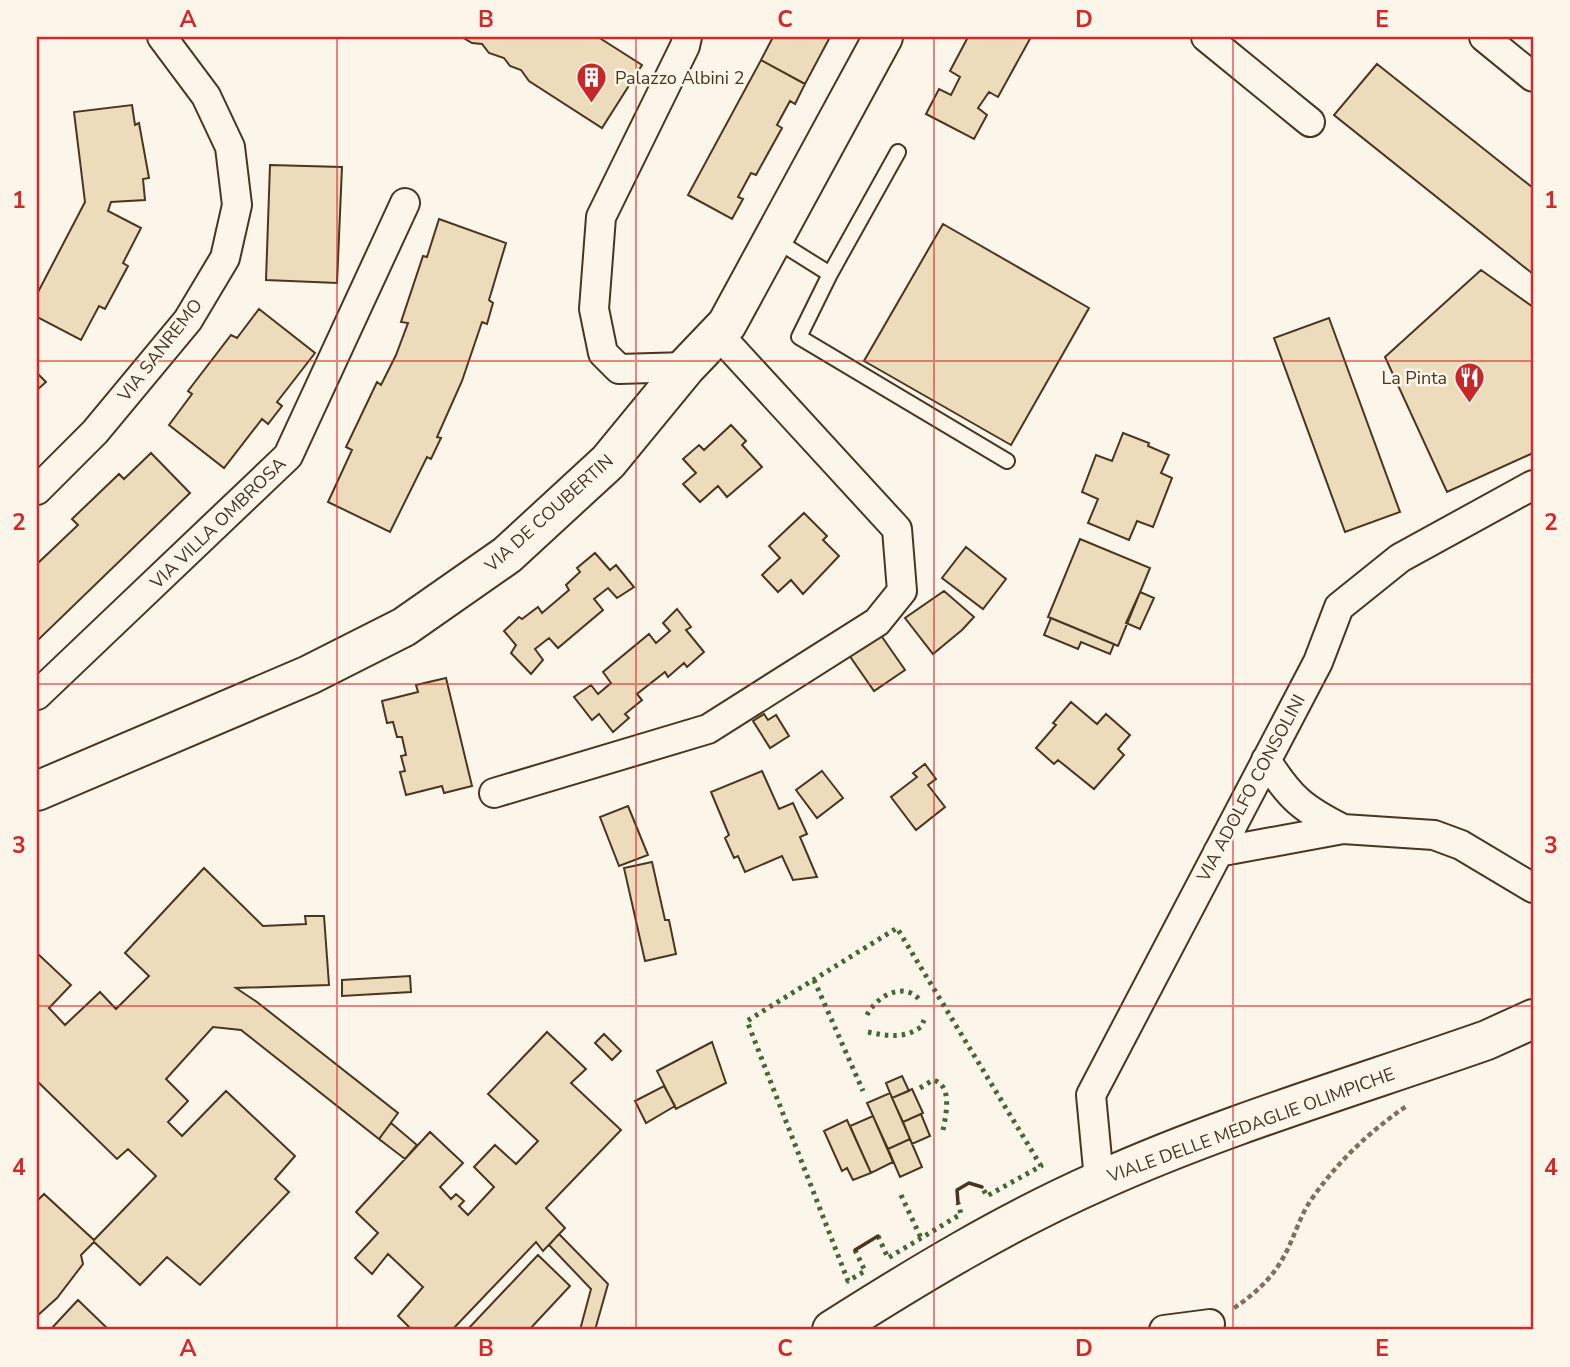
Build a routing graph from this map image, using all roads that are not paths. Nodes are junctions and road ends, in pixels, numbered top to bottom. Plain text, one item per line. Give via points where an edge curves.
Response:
1 (162, 37) edge
2 (687, 37) edge
3 (883, 37) edge
4 (1206, 37) edge
5 (1483, 37) edge
6 (1533, 78) edge
7 (1310, 122) dead end
8 (898, 152) dead end
9 (405, 203) dead end
10 (773, 238) junction
11 (830, 274) junction
12 (718, 334) junction
13 (686, 367) junction
14 (1007, 461) dead end
15 (1533, 485) edge
16 (37, 490) edge
17 (37, 695) edge
18 (1266, 760) junction
19 (37, 791) edge
20 (494, 793) dead end
21 (1343, 829) junction
22 (1218, 852) junction
23 (1533, 888) edge
24 (1533, 1019) edge
25 (1099, 1180) junction
26 (1210, 1324) road end
27 (832, 1330) edge
28 (1164, 1330) edge

1 - 16 street, VIA SANREMO via 206,96 230,147 237,205 225,258 188,320 95,432
2 - 13 street via 601,217 594,309 603,353 619,369
3 - 10 main road, VIA DE COUBERTIN
4 - 7 street
5 - 6 street
8 - 11 lane
9 - 17 street, VIA VILLA OMBROSA via 288,456
10 - 11 lane
10 - 12 main road, VIA DE COUBERTIN
11 - 14 lane via 799,337
12 - 13 main road, VIA DE COUBERTIN
12 - 20 street via 897,529 902,591 877,622 708,729
13 - 19 main road, VIA DE COUBERTIN via 608,462 507,555 404,627 309,675
15 - 18 street, VIA ADOLFO CONSOLINI via 1400,558 1339,607 1318,662
18 - 21 street via 1293,799
18 - 22 street, VIA ADOLFO CONSOLINI
21 - 22 street
21 - 23 street via 1434,835 1461,845
22 - 25 street, VIA ADOLFO CONSOLINI via 1091,1095
24 - 25 main road, VIALE DELLE MEDAGLIE OLIMPICHE via 1487,1040
25 - 27 main road, VIALE DELLE MEDAGLIE OLIMPICHE via 1022,1218
26 - 28 street

